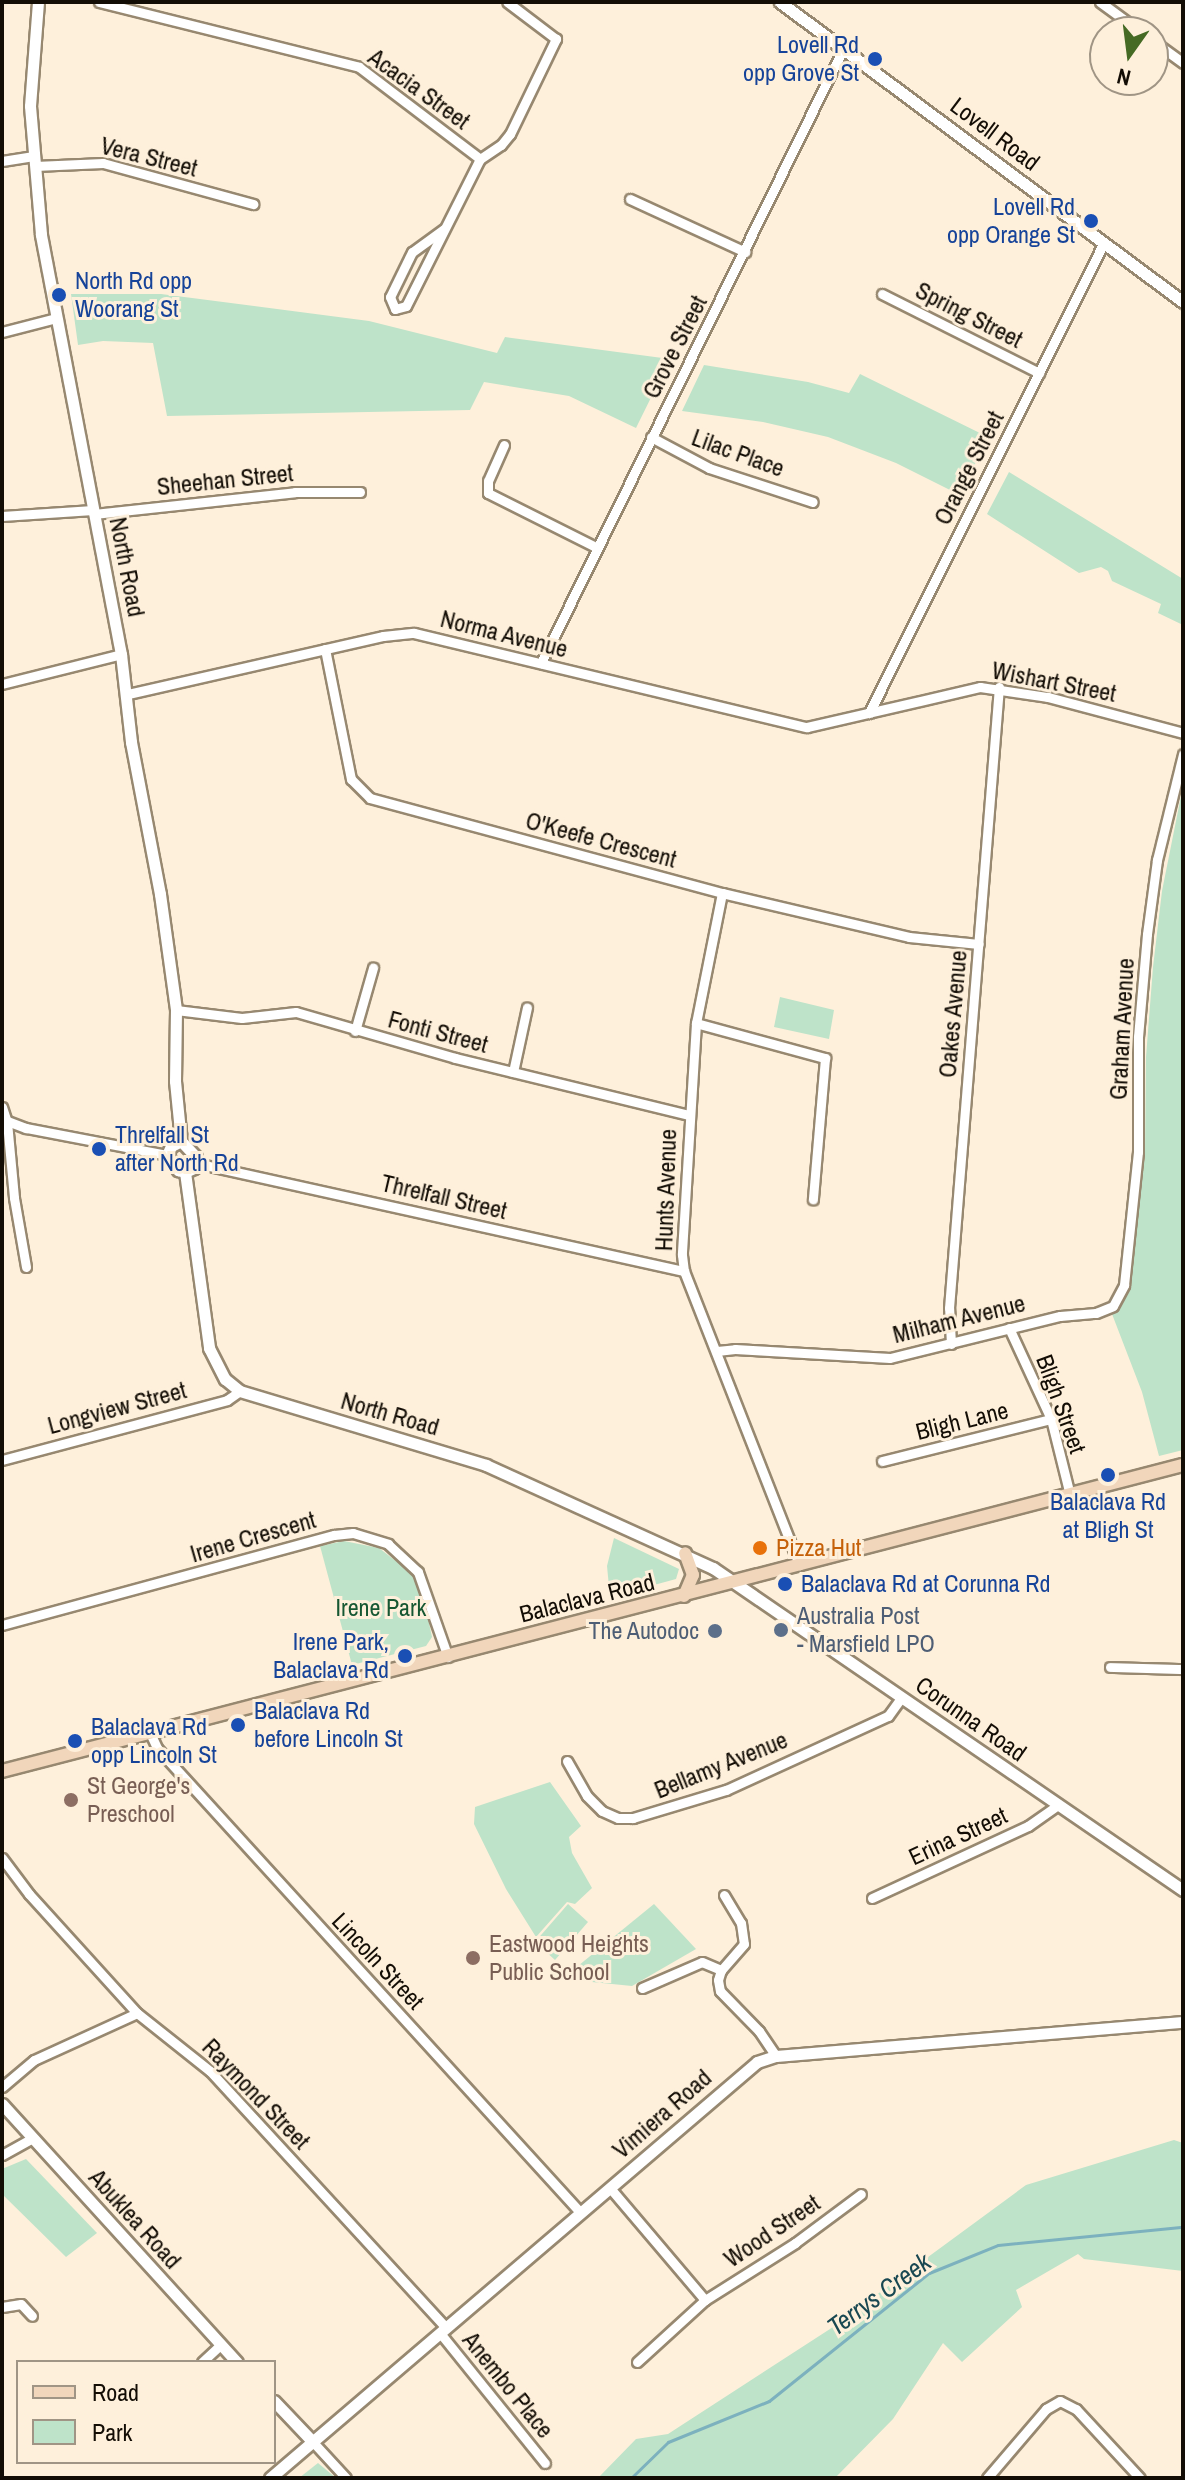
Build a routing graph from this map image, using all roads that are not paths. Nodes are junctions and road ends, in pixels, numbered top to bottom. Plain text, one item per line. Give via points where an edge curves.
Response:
1 (38, 2) edge
2 (99, 2) edge
3 (507, 2) edge
4 (780, 2) edge
5 (1100, 2) edge
6 (1119, 16) edge
7 (843, 49) junction
8 (480, 159) junction
9 (2, 161) edge
10 (34, 161) junction
11 (630, 199) dead end
12 (253, 204) dead end
13 (444, 229) junction
14 (1104, 242) junction
15 (745, 252) junction
16 (882, 294) dead end
17 (1183, 302) edge
18 (56, 318) junction
19 (2, 332) edge
20 (1039, 373) junction
21 (651, 437) junction
22 (504, 445) dead end
23 (360, 492) dead end
24 (813, 502) dead end
25 (94, 512) junction
26 (2, 516) edge
27 (596, 547) junction
28 (325, 649) junction
29 (121, 654) junction
30 (541, 663) junction
31 (2, 684) edge
32 (999, 687) junction
33 (128, 694) junction
34 (869, 713) junction
35 (1183, 733) edge
36 (1183, 754) edge
37 (722, 893) junction
38 (979, 944) junction
39 (373, 968) dead end
40 (527, 1007) dead end
41 (176, 1010) junction
42 (696, 1023) junction
43 (355, 1031) junction
44 (513, 1072) junction
45 (2, 1107) edge
46 (689, 1115) junction
47 (4, 1120) edge
48 (181, 1141) junction
49 (167, 1155) junction
50 (196, 1163) junction
51 (185, 1172) junction
52 (813, 1199) dead end
53 (26, 1267) dead end
54 (684, 1271) junction
55 (1113, 1306) joint
56 (1009, 1328) junction
57 (951, 1344) junction
58 (717, 1351) junction
59 (240, 1391) junction
60 (1051, 1419) junction
61 (2, 1460) edge
62 (882, 1461) dead end
63 (1183, 1465) edge
64 (1070, 1495) junction
65 (685, 1553) junction
66 (799, 1565) junction
67 (735, 1582) junction
68 (684, 1596) junction
69 (2, 1625) edge
70 (448, 1657) junction
71 (1110, 1667) dead end
72 (1183, 1669) edge
73 (901, 1698) junction
74 (151, 1735) junction
75 (567, 1761) dead end
76 (2, 1771) edge
77 (1057, 1806) junction
78 (2, 1858) edge
79 (1183, 1890) edge
80 (724, 1895) dead end
81 (872, 1898) dead end
82 (721, 1970) junction
83 (642, 1988) dead end
84 (137, 2013) junction
85 (1183, 2022) edge
86 (776, 2056) junction
87 (2, 2087) edge
88 (2, 2104) edge
89 (33, 2138) junction
90 (2, 2155) edge
91 (610, 2188) junction
92 (861, 2194) dead end
93 (580, 2212) junction
94 (705, 2300) junction
95 (2, 2307) edge
96 (32, 2316) dead end
97 (443, 2330) junction
98 (220, 2345) junction
99 (204, 2360) edge
100 (235, 2360) edge
101 (637, 2362) dead end
102 (276, 2403) edge
103 (312, 2441) junction
104 (545, 2463) dead end
105 (270, 2478) edge
106 (346, 2478) edge
107 (987, 2478) edge
108 (1140, 2478) edge

1 - 10 street, North Road via 30,106
2 - 8 street, Acacia Street via 359,67
3 - 8 street via 556,39 510,134
4 - 7 street, Lovell Road
5 - 6 street
7 - 14 street, Lovell Road
7 - 15 street, Grove Street
8 - 13 street
9 - 10 street, Vera Street
10 - 12 street, Vera Street via 103,163
10 - 18 street, North Road
11 - 15 street
13 - 13 street via 412,252 390,297 395,309 406,306
14 - 17 street, Lovell Road
14 - 20 street, Orange Street
15 - 21 street, Grove Street
16 - 20 street, Spring Street
18 - 19 street
18 - 25 street, North Road
20 - 34 street, Orange Street
21 - 24 street, Lilac Place via 709,468
21 - 27 street, Grove Street
22 - 27 street via 488,493
23 - 25 street, Sheehan Street via 295,492
25 - 26 street, Sheehan Street
25 - 29 street, North Road
27 - 30 street, Grove Street
28 - 30 street, Norma Avenue via 414,633
28 - 33 street, Norma Avenue
28 - 37 street, O'Keefe Crescent via 351,779 370,798
29 - 31 street
29 - 33 street, North Road
30 - 34 street, Norma Avenue via 807,727
32 - 34 street, Wishart Street via 962,690
32 - 35 street, Wishart Street
32 - 38 street, Oakes Avenue
33 - 41 street, North Road via 131,742
36 - 55 street, Graham Avenue via 1157,860 1149,923 1138,1037 1138,1152 1124,1285
37 - 38 street, O'Keefe Crescent via 909,937
37 - 42 street, Hunts Avenue
38 - 57 street, Oakes Avenue via 949,1308
39 - 43 street
40 - 44 street
41 - 43 street, Fonti Street via 242,1018 296,1012
41 - 48 street, North Road
42 - 46 street, Hunts Avenue
42 - 52 street via 825,1058
43 - 44 street, Fonti Street
44 - 46 street, Fonti Street
45 - 47 street
46 - 54 street, Hunts Avenue
47 - 49 street
47 - 53 street
48 - 49 street
48 - 50 street
49 - 51 street
50 - 51 street
50 - 54 street, Threlfall Street
51 - 59 street via 209,1348 225,1379
54 - 58 street, Hunts Avenue
55 - 56 street, Milham Avenue
56 - 57 street, Milham Avenue
56 - 60 street, Bligh Street
57 - 58 street, Milham Avenue via 890,1358
58 - 66 street, Hunts Avenue
59 - 61 street, Longview Street via 227,1400
59 - 65 street, North Road via 486,1465
60 - 62 street, Bligh Lane
60 - 64 street, Bligh Street
63 - 64 main road, Balaclava Road
64 - 66 main road, Balaclava Road
65 - 67 street, North Road
65 - 68 main road via 693,1575
66 - 67 main road, Balaclava Road
67 - 68 main road, Balaclava Road
67 - 73 street, Corunna Road
68 - 70 main road, Balaclava Road
69 - 70 street, Irene Crescent via 353,1533 388,1544 418,1572
70 - 74 main road, Balaclava Road
71 - 72 street
73 - 75 street, Bellamy Avenue via 888,1716 726,1790 633,1818 602,1811
73 - 77 street, Corunna Road
74 - 76 main road, Balaclava Road
74 - 93 street, Lincoln Street via 177,1771
77 - 79 street, Corunna Road
77 - 81 street, Erina Street via 1028,1826
78 - 84 street, Raymond Street
80 - 82 street via 741,1923 744,1944
82 - 83 street via 702,1962
82 - 86 street via 720,1991
84 - 87 street via 34,2060
84 - 97 street, Raymond Street via 210,2071
85 - 86 street, Vimiera Road
86 - 91 street, Vimiera Road via 738,2077
88 - 89 street, Abuklea Road
89 - 90 street
89 - 98 street, Abuklea Road
91 - 93 street, Vimiera Road
91 - 94 street
92 - 94 street, Wood Street
93 - 97 street, Vimiera Road
94 - 101 street, Wood Street
95 - 96 street via 21,2304
97 - 103 street, Vimiera Road
97 - 104 street, Anembo Place
98 - 99 street
98 - 100 street, Abuklea Road
102 - 103 street
103 - 105 street, Vimiera Road
103 - 106 street
107 - 108 street via 1039,2416 1060,2401 1076,2409

